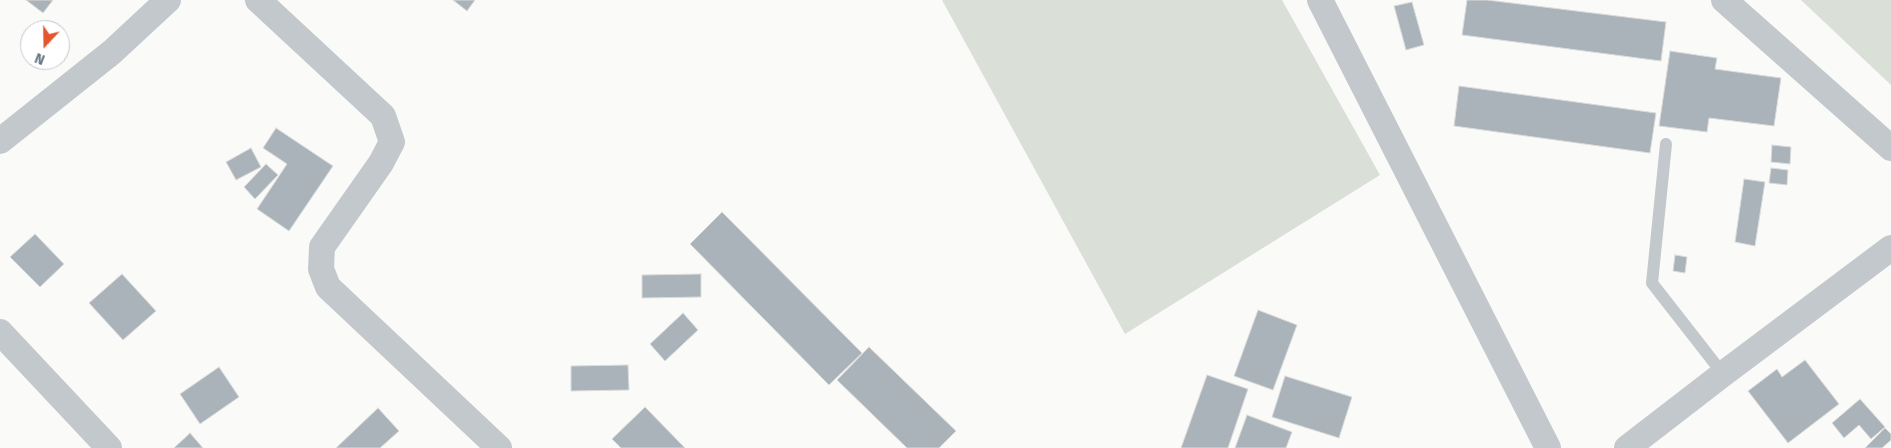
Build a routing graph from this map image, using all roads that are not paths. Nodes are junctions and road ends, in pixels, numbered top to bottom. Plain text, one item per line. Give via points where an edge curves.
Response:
1 (168, 0) edge
2 (258, 0) edge
3 (1320, 0) edge
4 (1724, 0) edge
5 (0, 141) edge
6 (1666, 144) dead end
7 (1891, 148) edge
8 (1891, 248) edge
9 (0, 332) edge
10 (1723, 374) junction
11 (109, 448) edge
12 (499, 448) edge
13 (1548, 448) edge
14 (1627, 448) edge

1 - 5 street via 112,52
2 - 12 street via 383,116 392,142 322,247 321,269 328,287
3 - 13 street
4 - 7 street
6 - 10 lane via 1652,283
8 - 10 street
9 - 11 street
10 - 14 street

